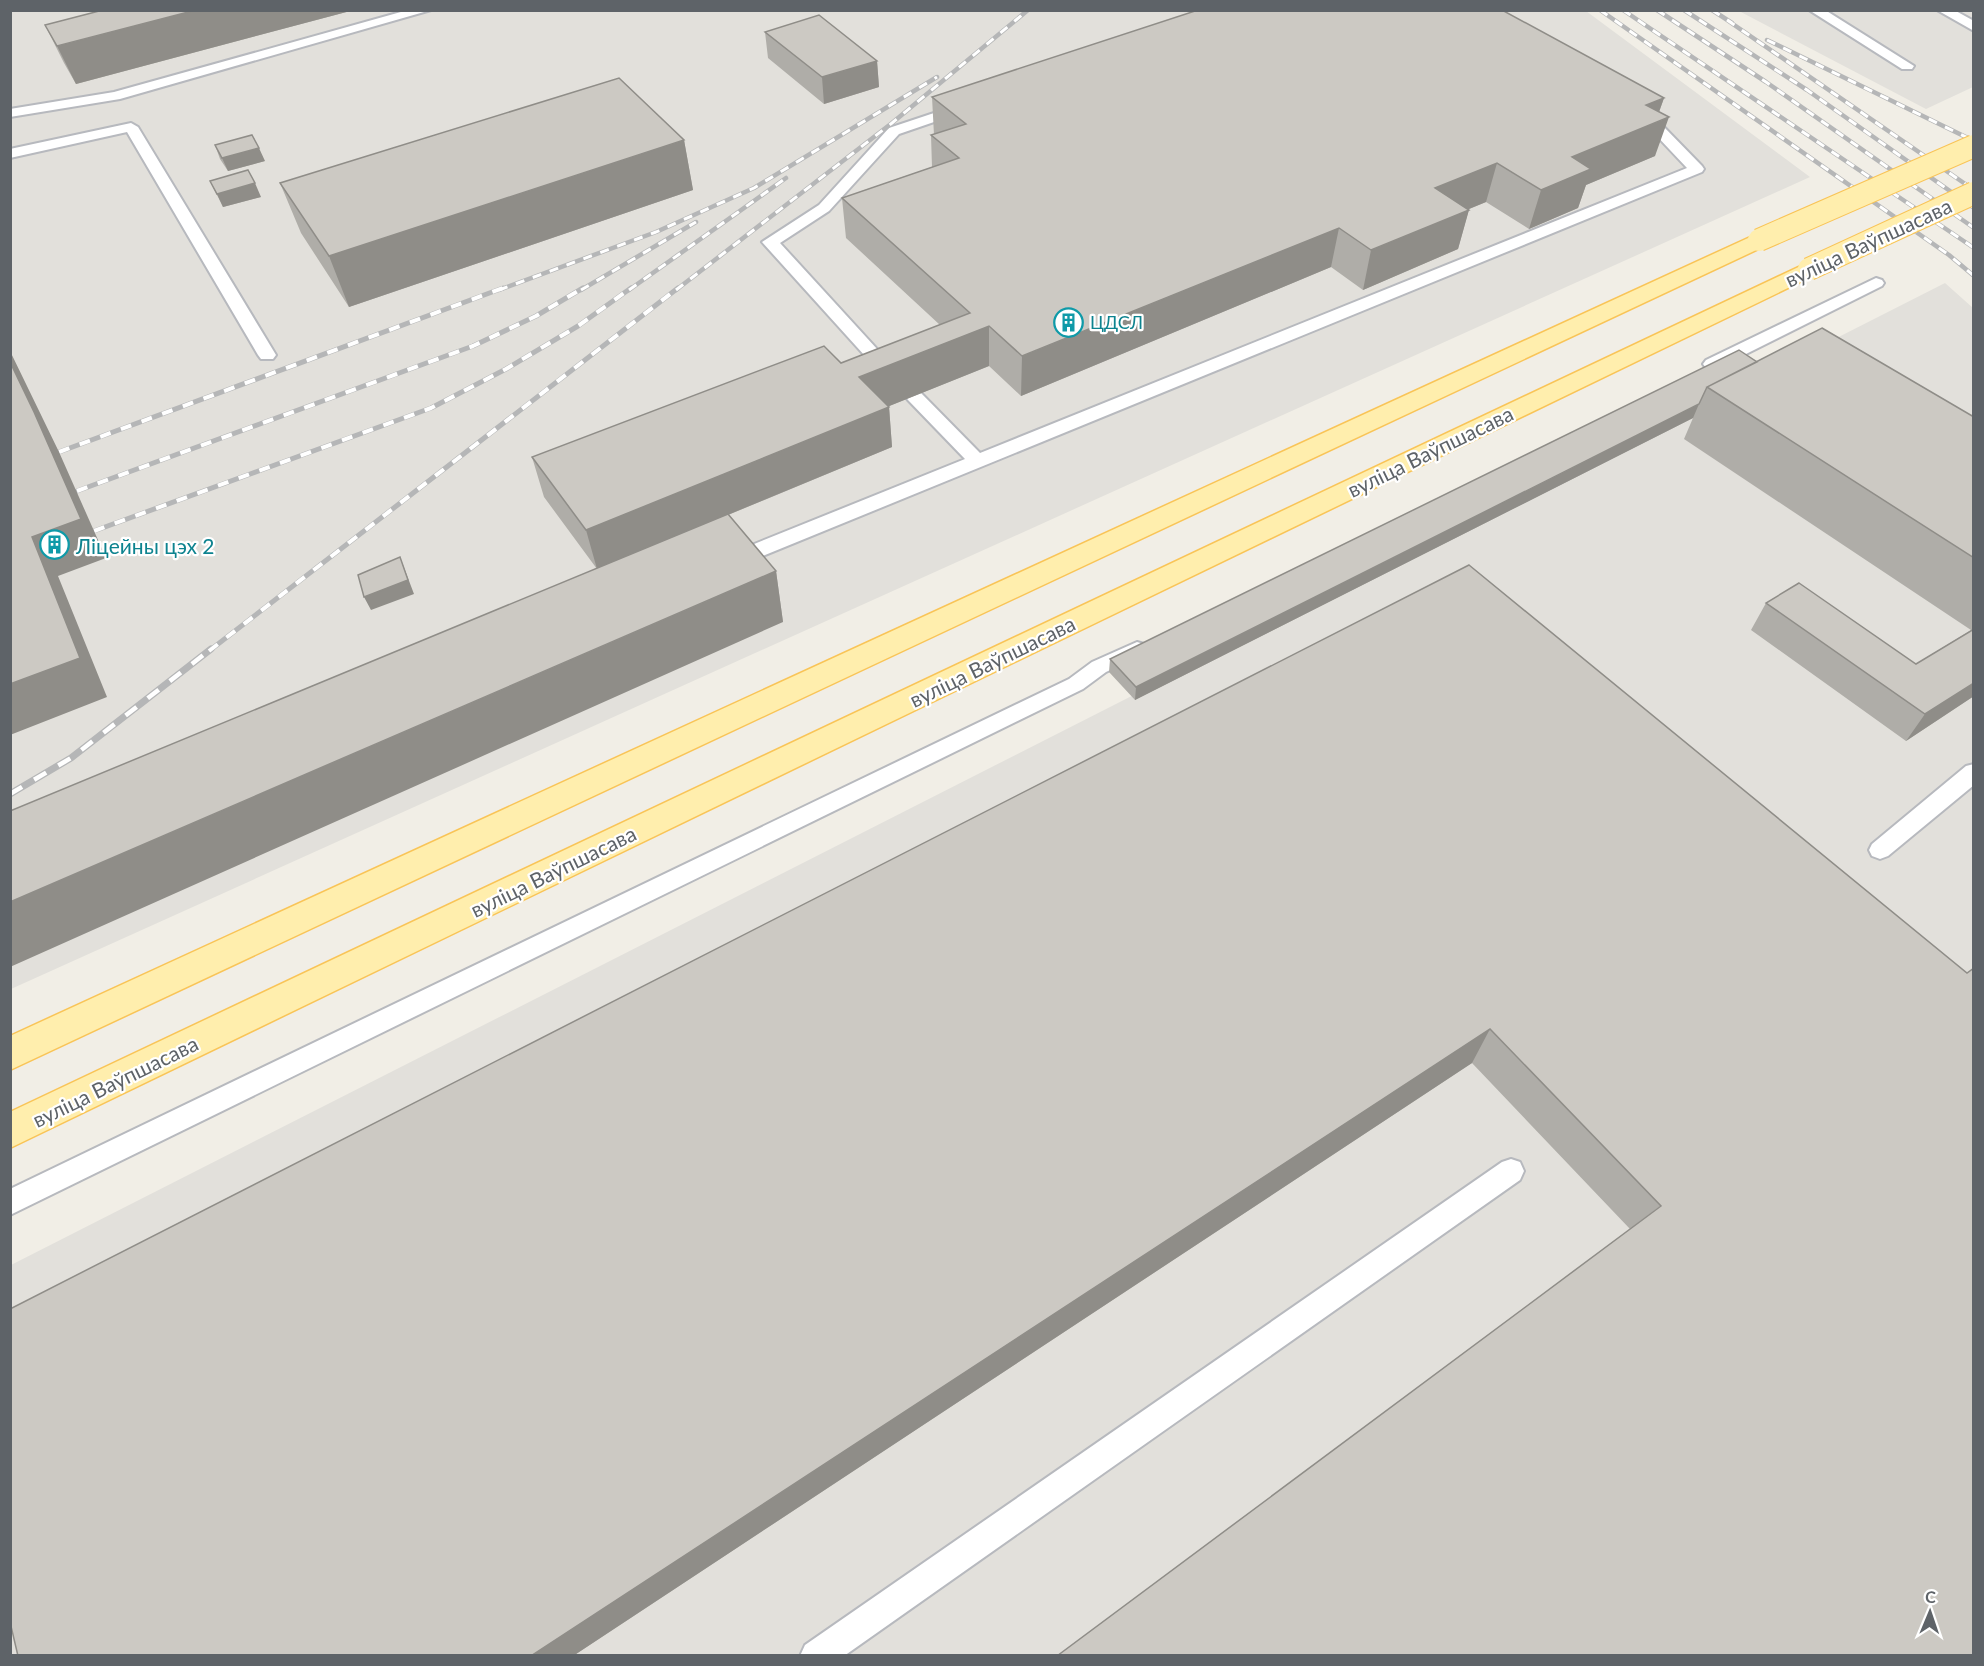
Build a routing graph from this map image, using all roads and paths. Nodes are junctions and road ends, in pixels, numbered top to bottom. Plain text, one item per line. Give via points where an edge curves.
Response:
1 (425, 10) edge
2 (1815, 10) edge
3 (1943, 10) edge
4 (1974, 27) edge
5 (1907, 66) dead end
6 (973, 104) edge
7 (1627, 112) edge
8 (10, 113) edge
9 (1974, 146) edge
10 (10, 154) edge
11 (1974, 193) edge
12 (1876, 283) dead end
13 (267, 355) dead end
14 (1695, 372) edge
15 (898, 382) edge
16 (914, 396) dead end
17 (977, 461) junction
18 (710, 570) edge
19 (1152, 641) edge
20 (1974, 772) edge
21 (1880, 850) dead end
22 (10, 1054) edge
23 (10, 1131) edge
24 (1511, 1171) dead end
25 (10, 1203) edge
26 (816, 1656) edge

1 - 8 lane via 115,96
2 - 5 lane
3 - 4 lane
6 - 15 lane via 894,131 824,208 770,242
7 - 17 lane via 1658,129 1697,169
9 - 22 main road, вуліца Ваўпшасава, bridge via 1759,240
10 - 13 lane via 132,127
11 - 23 main road, вуліца Ваўпшасава, bridge
12 - 14 lane
16 - 17 lane
17 - 18 lane
19 - 25 lane via 1099,667 1076,684
20 - 21 lane
24 - 26 lane

